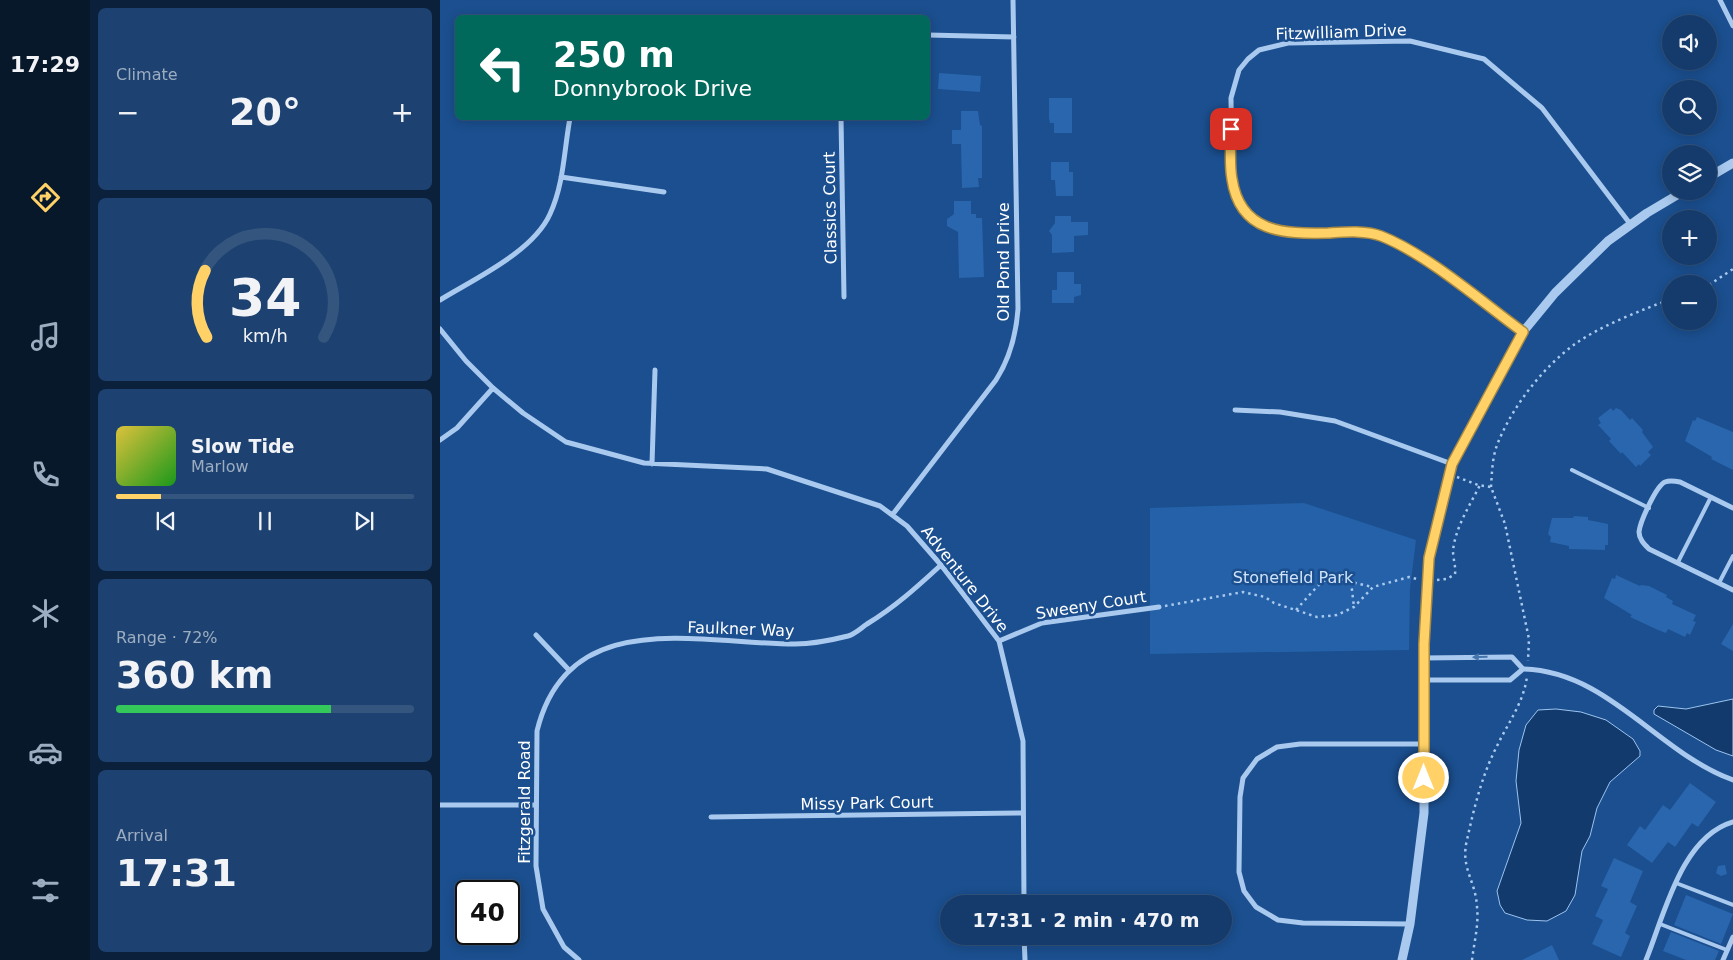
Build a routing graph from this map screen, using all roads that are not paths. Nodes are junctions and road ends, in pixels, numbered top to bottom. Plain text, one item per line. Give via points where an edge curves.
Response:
1 (1014, 0) edge
2 (1720, 0) edge
3 (1733, 26) edge
4 (930, 35) edge
5 (1014, 37) junction
6 (570, 120) edge
7 (841, 120) edge
8 (1733, 162) edge
9 (1717, 172) edge
10 (561, 177) junction
11 (664, 192) dead end
12 (1670, 200) edge
13 (1630, 225) junction
14 (844, 297) dead end
15 (440, 300) edge
16 (440, 329) edge
17 (1523, 332) junction
18 (655, 370) dead end
19 (493, 388) junction
20 (1235, 410) dead end
21 (440, 440) edge
22 (652, 464) junction
23 (1452, 464) junction
24 (1572, 470) dead end
25 (1711, 497) junction
26 (1648, 508) junction
27 (1733, 508) edge
28 (893, 514) junction
29 (1733, 556) edge
30 (1678, 562) junction
31 (941, 565) junction
32 (1719, 583) junction
33 (1733, 590) edge
34 (1159, 607) road end
35 (536, 635) dead end
36 (999, 641) junction
37 (1423, 658) junction
38 (568, 669) junction
39 (1525, 669) junction
40 (1423, 680) junction
41 (1423, 744) junction
42 (1733, 780) edge
43 (440, 805) edge
44 (535, 805) junction
45 (1023, 813) junction
46 (711, 817) dead end
47 (1733, 822) edge
48 (1676, 884) junction
49 (1024, 895) edge
50 (1733, 906) edge
51 (1410, 924) junction
52 (1660, 924) junction
53 (1733, 937) edge
54 (1024, 945) edge
55 (1727, 950) junction
56 (579, 960) edge
57 (1025, 960) edge
58 (1402, 960) edge
59 (1646, 960) edge
60 (1723, 960) edge

1 - 5 street, Old Pond Drive
2 - 3 street
4 - 5 street
5 - 28 street, Old Pond Drive via 1018,309 1012,347 996,380
6 - 10 street
7 - 14 street, Classics Court
8 - 9 street
10 - 11 street
10 - 15 street via 550,216 525,247
12 - 13 street
13 - 17 street via 1555,294
13 - 17 street, Fitzwilliam Drive via 1542,108 1484,59 1410,41 1288,43 1259,50 1248,59 1239,70 1231,98 1232,179 1241,208 1265,228 1293,234 1349,232 1379,235 1421,257
16 - 19 street, Adventure Drive
17 - 23 street
18 - 22 street
19 - 21 street via 457,428
19 - 22 street, Adventure Drive via 566,442
20 - 23 street via 1280,412 1334,421
22 - 28 street, Adventure Drive via 767,468 880,506
23 - 37 street via 1429,558
24 - 26 lane
25 - 26 street via 1673,480 1658,487
25 - 27 street
25 - 30 lane
26 - 30 street via 1639,533 1642,542 1649,549
28 - 31 street, Adventure Drive
29 - 32 lane
30 - 32 street
31 - 36 street, Adventure Drive
31 - 38 street, Faulkner Way via 895,607 850,635 798,644 630,641 595,651
32 - 33 street
34 - 36 street, Sweeny Court via 1042,623
35 - 38 street
36 - 45 street, Adventure Drive via 1023,741
39 -> 37 street via 1512,657
37 - 40 street
38 - 44 street, Fitzgerald Road via 553,689 537,731
39 - 40 street via 1510,680
39 - 42 street via 1566,677 1591,688 1691,760
40 - 41 street
41 - 51 street via 1424,813
41 - 51 street via 1300,744 1277,747 1257,759 1243,778 1240,797 1239,872 1244,891 1256,907 1278,920 1303,924
43 - 44 street
44 - 56 street, Fitzgerald Road via 536,866 543,909 564,947
45 - 46 street, Missy Park Court
45 - 49 street, Adventure Drive
47 - 48 street via 1720,827 1698,844
48 - 50 lane
48 - 52 street
51 - 58 street
52 - 55 lane
52 - 59 street
53 - 55 street
54 - 57 street
55 - 60 street

